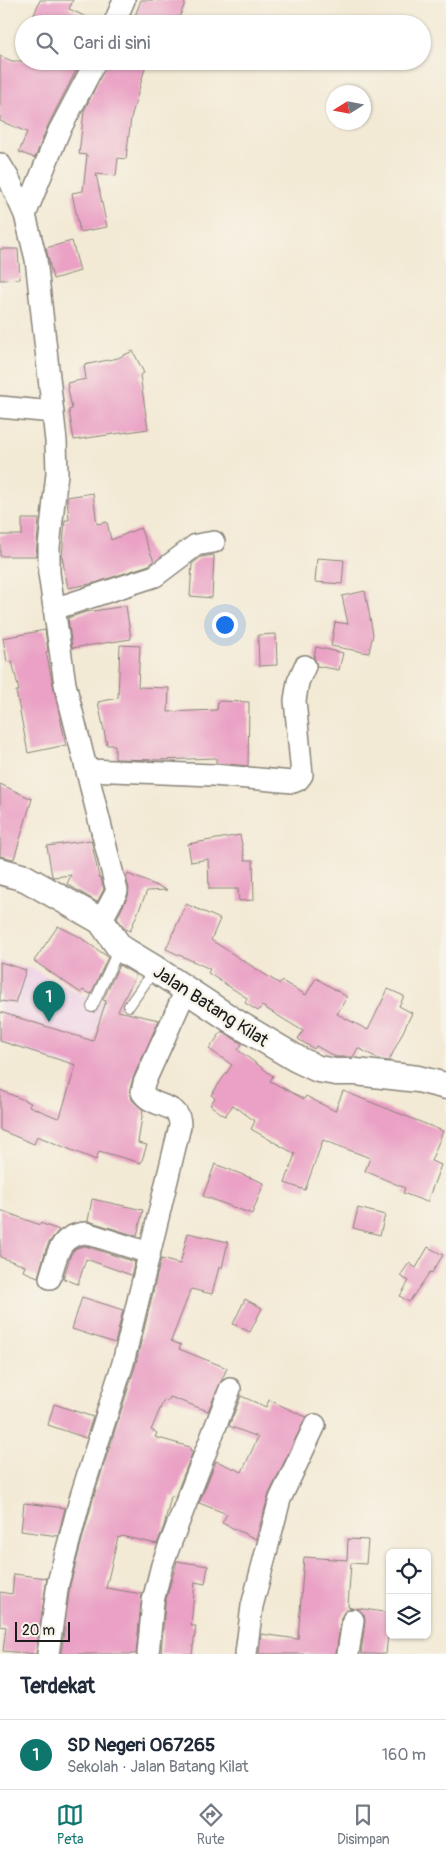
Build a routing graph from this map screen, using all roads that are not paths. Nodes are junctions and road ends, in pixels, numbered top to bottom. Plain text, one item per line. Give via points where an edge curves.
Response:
1 (124, 0) edge
2 (118, 15) edge
3 (91, 70) edge
4 (0, 164) edge
5 (25, 214) junction
6 (0, 407) edge
7 (53, 412) junction
8 (214, 542) dead end
9 (54, 609) junction
10 (305, 666) dead end
11 (88, 770) junction
12 (0, 871) edge
13 (101, 921) junction
14 (120, 948) junction
15 (155, 969) junction
16 (186, 990) junction
17 (129, 1006) dead end
18 (92, 1007) dead end
19 (446, 1086) edge
20 (149, 1253) junction
21 (50, 1278) dead end
22 (230, 1388) dead end
23 (315, 1425) dead end
24 (353, 1620) dead end
25 (48, 1654) edge
26 (148, 1654) edge
27 (246, 1654) edge
28 (348, 1654) edge

1 - 2 street
3 - 5 street via 59,131
4 - 5 street
5 - 7 street via 36,259
6 - 7 street
7 - 9 street via 57,472 49,573
8 - 9 street via 196,544 155,576
9 - 11 street via 65,684
10 - 11 street via 295,700 302,775 298,780
11 - 13 street via 117,891
12 - 13 street, Jalan Batang Kilat via 25,878
13 - 14 street, Jalan Batang Kilat
14 - 15 street, Jalan Batang Kilat
14 - 18 lane
15 - 16 street, Jalan Batang Kilat
15 - 17 lane
16 - 19 street, Jalan Batang Kilat via 272,1046 318,1068 418,1079
16 - 20 street via 142,1092 146,1099 176,1112 181,1118
20 - 21 street via 86,1233 76,1234 60,1245
20 - 25 street via 123,1363 58,1582
22 - 26 street via 162,1565 153,1601
23 - 27 street via 280,1499 252,1606
24 - 28 street

